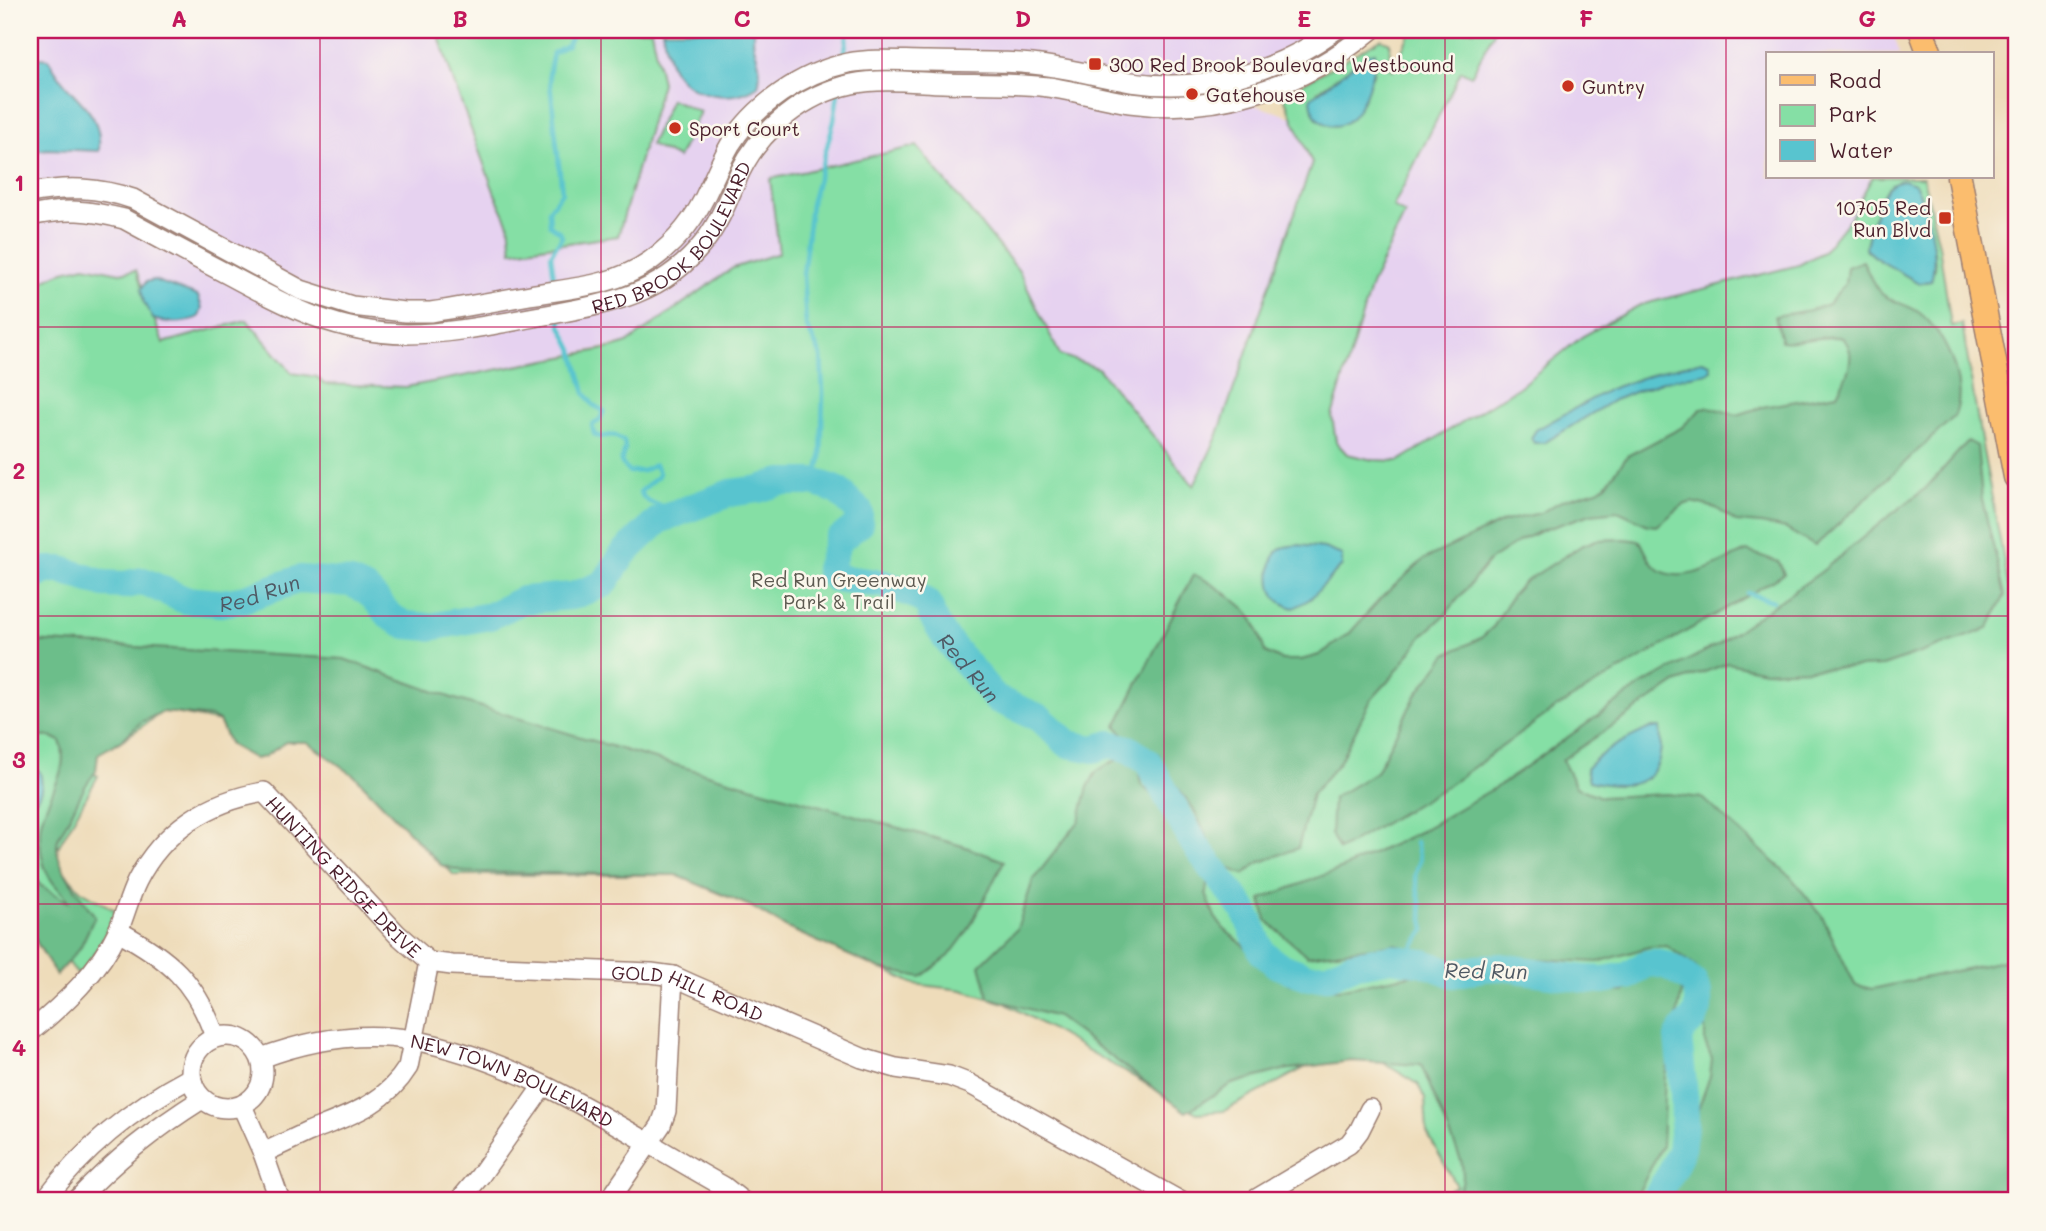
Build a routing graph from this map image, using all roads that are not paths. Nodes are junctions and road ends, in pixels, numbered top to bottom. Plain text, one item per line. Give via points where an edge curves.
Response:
1 (1335, 30) edge
2 (1371, 30) edge
3 (1921, 30) edge
4 (1929, 52) edge
5 (1959, 178) edge
6 (30, 193) edge
7 (30, 216) edge
8 (2016, 477) edge
9 (118, 931) junction
10 (429, 962) junction
11 (673, 976) junction
12 (30, 1032) edge
13 (215, 1037) junction
14 (412, 1040) junction
15 (261, 1058) junction
16 (190, 1078) junction
17 (543, 1086) junction
18 (202, 1099) junction
19 (242, 1106) junction
20 (1370, 1109) dead end
21 (648, 1145) junction
22 (263, 1153) junction
23 (44, 1201) edge
24 (76, 1201) edge
25 (280, 1201) edge
26 (460, 1201) edge
27 (609, 1201) edge
28 (742, 1201) edge
29 (1180, 1201) edge
30 (1252, 1201) edge

1 - 6 street, RED BROOK BOULEVARD via 1300,53 1257,72 1184,85 1132,82 1018,63 848,63 802,80 763,107 739,132 678,238 634,271 598,284 431,312 352,306 301,290 133,199 111,192 76,187
2 - 7 street, RED BROOK BOULEVARD via 1332,59 1284,83 1236,99 1184,105 1130,103 1016,85 877,81 851,85 802,104 775,125 755,148 719,219 694,255 660,282 603,305 465,330 384,333 348,328 291,309 124,219 74,209
3 - 4 main road
5 - 8 main road
9 - 10 street, HUNTING RIDGE DRIVE via 137,880 172,834 213,806 264,792
9 - 12 street via 96,967
9 - 13 street via 155,951 177,972 195,992
10 - 11 street, GOLD HILL ROAD
10 - 14 street
11 - 21 street via 666,1111
11 - 29 street, GOLD HILL ROAD via 862,1058 970,1084
13 - 15 street via 245,1040
13 - 16 street via 194,1055
14 - 15 street, NEW TOWN BOULEVARD via 362,1037 308,1043
14 - 17 street, NEW TOWN BOULEVARD via 471,1057
14 - 22 street via 408,1067 371,1105
15 - 19 street via 264,1076 260,1088
16 - 18 street
16 - 23 street via 160,1094 87,1151
17 - 21 street, NEW TOWN BOULEVARD
17 - 26 street
18 - 19 street via 221,1108
18 - 24 street via 146,1135
19 - 22 street
20 - 30 street via 1349,1144
21 - 27 street
21 - 28 street, NEW TOWN BOULEVARD
22 - 25 street

